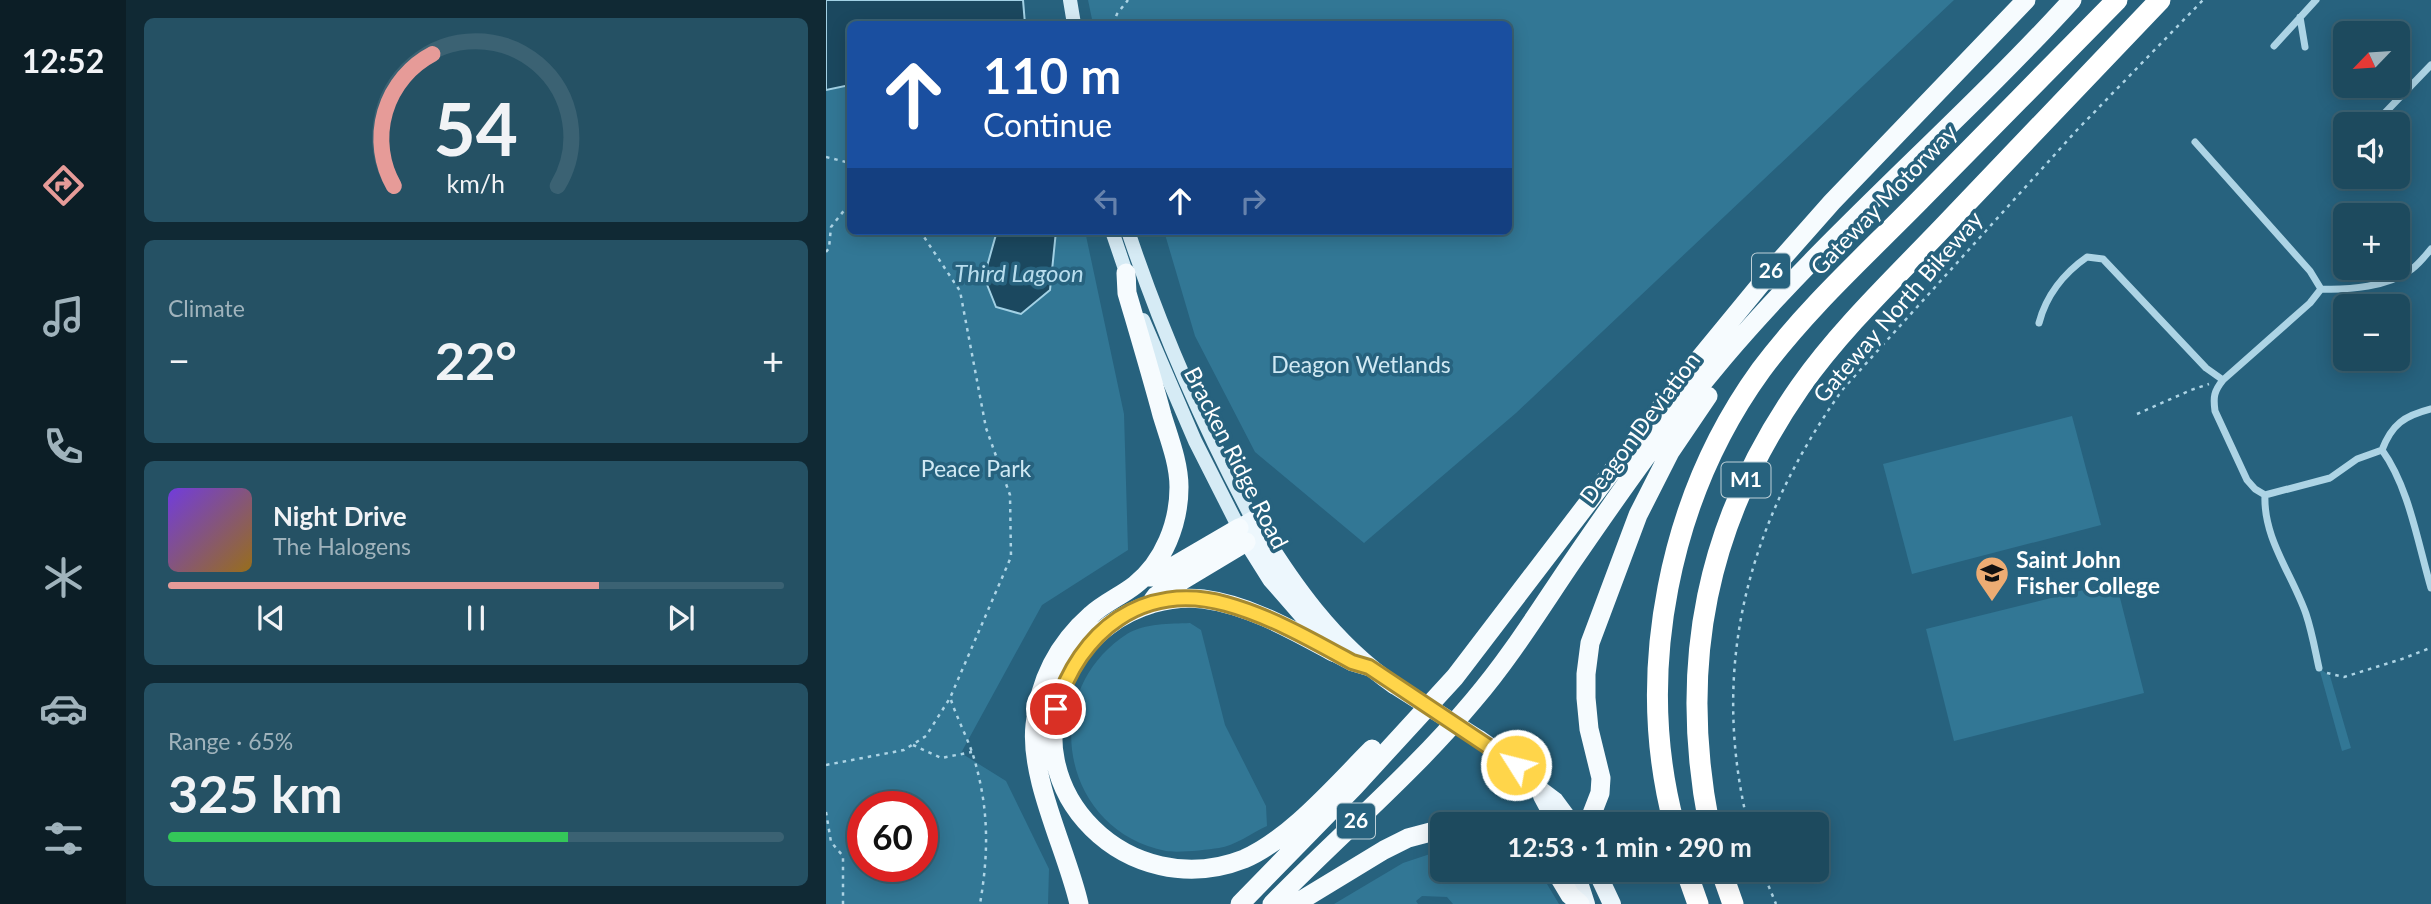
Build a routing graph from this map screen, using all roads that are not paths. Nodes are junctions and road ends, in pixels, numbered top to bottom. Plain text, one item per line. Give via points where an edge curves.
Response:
1 (1070, 0) edge
2 (2026, 0) edge
3 (2072, 0) edge
4 (2117, 0) edge
5 (2160, 0) edge
6 (2316, 0) edge
7 (2300, 17) junction
8 (1074, 21) edge
9 (2274, 46) dead end
10 (2305, 47) dead end
11 (2431, 65) edge
12 (2386, 112) edge
13 (2195, 142) dead end
14 (1113, 235) edge
15 (1130, 235) edge
16 (2431, 249) edge
17 (1126, 273) junction
18 (2321, 289) junction
19 (2039, 323) dead end
20 (1724, 357) junction
21 (2223, 380) junction
22 (2431, 408) edge
23 (2382, 450) junction
24 (2265, 495) junction
25 (1250, 531) junction
26 (1143, 578) junction
27 (2431, 588) edge
28 (1150, 605) junction
29 (1335, 653) junction
30 (1369, 667) junction
31 (2319, 668) road end
32 (1401, 736) junction
33 (1539, 789) junction
34 (1549, 812) edge
35 (1563, 812) edge
36 (1593, 812) edge
37 (1672, 812) edge
38 (1706, 812) edge
39 (1430, 832) edge
40 (1562, 882) edge
41 (1579, 882) edge
42 (1602, 882) edge
43 (1690, 882) edge
44 (1725, 882) edge
45 (1079, 904) edge
46 (1240, 904) edge
47 (1272, 904) edge
48 (1296, 904) edge
49 (1580, 904) edge
50 (1586, 904) edge
51 (1612, 904) edge
52 (1698, 904) edge
53 (1733, 904) edge

1 - 8 main road
2 - 32 highway, Deagon Deviation / 26 via 1770,272 1462,667
3 - 20 highway, Deagon Deviation / 26 via 1843,227
4 - 37 highway, Gateway Motorway / M1 via 1831,291 1784,342 1738,405 1686,520 1669,582 1658,694 1662,762
5 - 38 highway, M1 via 1872,303 1801,386 1770,434 1741,487 1722,538 1701,630 1696,734
6 - 7 street
7 - 9 street
7 - 10 street
11 - 12 street
13 - 18 street via 2311,271
14 - 17 main road, Bracken Ridge Road
15 - 25 main road, Bracken Ridge Road
16 - 18 street via 2412,269 2389,280
17 - 25 main road, Bracken Ridge Road via 1190,430
17 - 26 highway via 1127,293 1179,487 1171,534
18 - 21 street
19 - 21 street via 2044,303 2074,266 2087,257 2102,259 2206,368
20 - 36 highway via 1718,382 1670,452 1638,514 1590,643 1586,698 1601,778
20 - 47 highway, Deagon Deviation / 26 via 1663,434 1474,701
21 - 24 street via 2215,390 2215,411 2246,480
22 - 23 street via 2402,419
23 - 24 street via 2357,459 2330,478
23 - 27 street via 2402,487
24 - 31 street via 2270,534 2306,614
25 - 26 highway via 1155,577
25 - 28 highway via 1156,596
25 - 29 main road, Bracken Ridge Road via 1279,589
25 - 30 main road, Bracken Ridge Road
26 - 45 highway via 1092,613 1075,631 1048,670 1038,700 1035,753
28 - 29 highway via 1184,599 1226,604
28 - 32 highway via 1119,618 1085,647 1062,689 1052,730 1058,772 1075,810 1118,851 1154,867 1192,871 1247,858 1283,834 1377,744
29 - 30 main road, Bracken Ridge Road
30 - 33 main road, Bracken Ridge Road, bridge via 1516,765
32 - 46 highway, Deagon Deviation / 26
33 - 34 main road, Bracken Ridge Road
33 - 35 main road, Bracken Ridge Road
39 - 48 highway via 1384,850
40 - 49 highway
41 - 50 main road
42 - 51 main road
43 - 52 highway
44 - 53 highway

